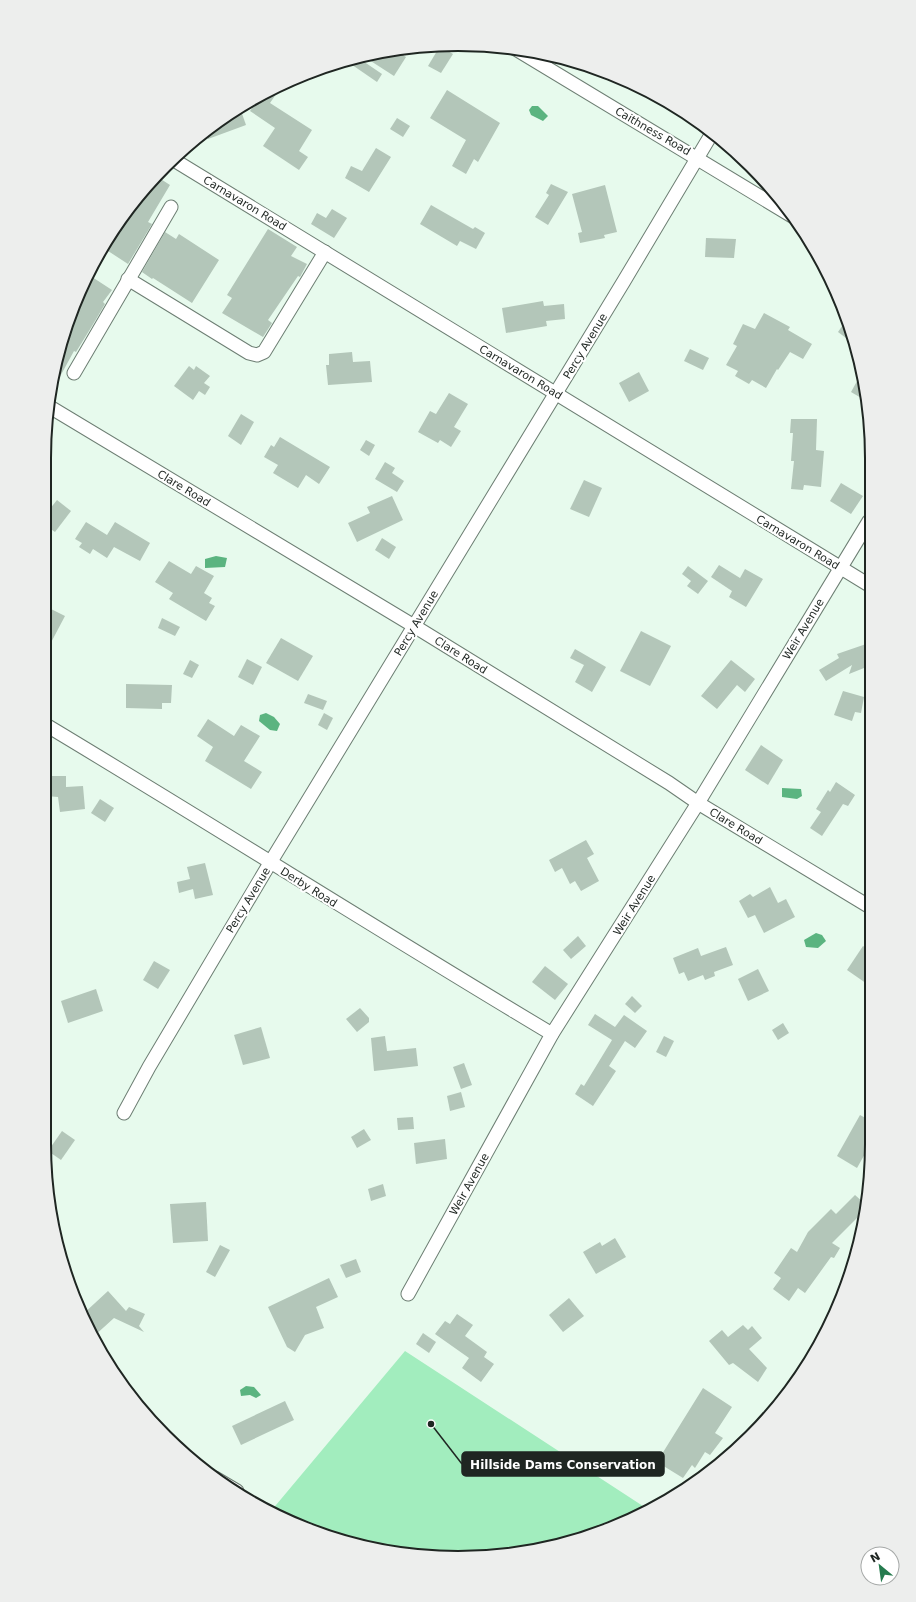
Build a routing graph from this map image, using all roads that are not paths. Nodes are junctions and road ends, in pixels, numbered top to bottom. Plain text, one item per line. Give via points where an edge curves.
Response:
1 (530, 58) edge
2 (709, 138) edge
3 (698, 157) junction
4 (178, 163) edge
5 (171, 207) dead end
6 (779, 208) edge
7 (326, 252) junction
8 (128, 279) junction
9 (74, 373) dead end
10 (556, 394) junction
11 (54, 409) edge
12 (865, 527) edge
13 (840, 568) junction
14 (865, 583) edge
15 (414, 626) junction
16 (51, 728) edge
17 (698, 803) junction
18 (270, 863) junction
19 (865, 904) edge
20 (552, 1034) junction
21 (124, 1113) dead end
22 (408, 1294) dead end

1 - 3 street, Caithness Road
2 - 3 street, Percy Avenue
3 - 6 street, Caithness Road
3 - 10 street, Percy Avenue
4 - 7 street, Carnavaron Road
5 - 8 street
7 - 8 street via 264,352 257,355 249,353
7 - 10 street, Carnavaron Road
8 - 9 street
10 - 13 street, Carnavaron Road
10 - 15 street, Percy Avenue
11 - 15 street, Clare Road
12 - 13 street, Weir Avenue
13 - 14 street, Carnavaron Road
13 - 17 street, Weir Avenue
15 - 17 street, Clare Road
15 - 18 street, Percy Avenue
16 - 18 street, Derby Road
17 - 19 street, Clare Road
17 - 20 street, Weir Avenue
18 - 20 street, Derby Road
18 - 21 street, Percy Avenue
20 - 22 street, Weir Avenue

